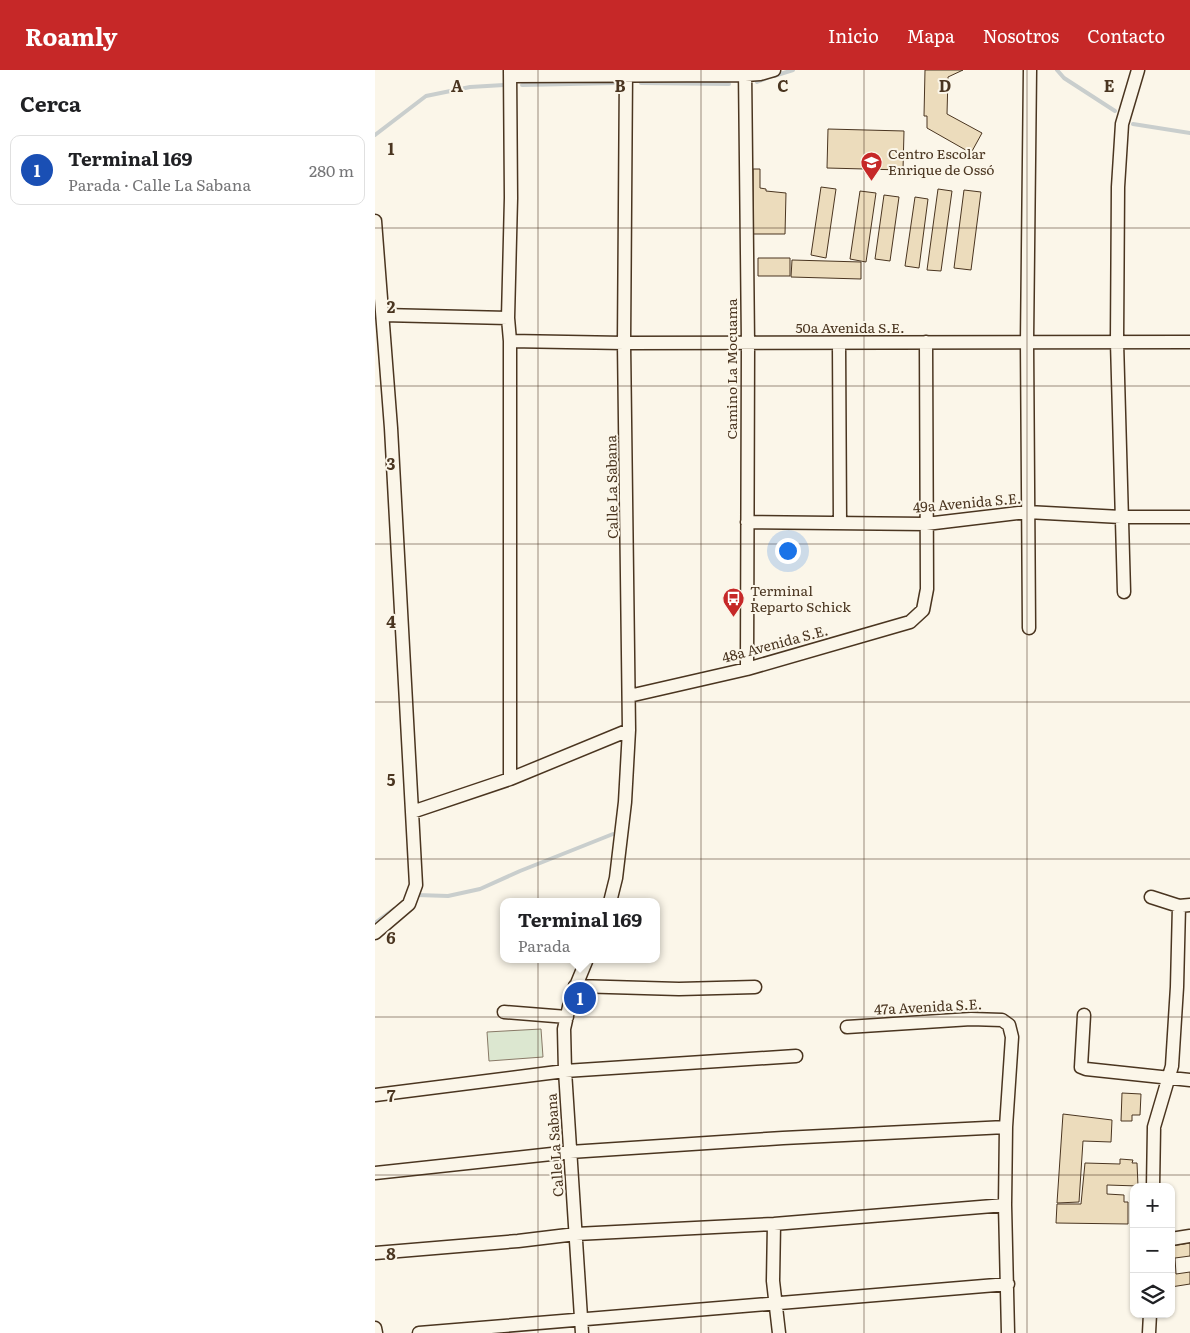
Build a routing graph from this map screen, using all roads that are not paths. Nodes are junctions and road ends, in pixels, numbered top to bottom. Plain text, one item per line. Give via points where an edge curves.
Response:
1 (774, 70) edge
2 (1030, 70) edge
3 (1138, 70) edge
4 (626, 72) edge
5 (745, 72) edge
6 (510, 73) edge
7 (375, 221) edge
8 (383, 315) junction
9 (508, 318) junction
10 (510, 342) junction
11 (926, 342) junction
12 (1027, 342) junction
13 (1117, 342) junction
14 (1190, 342) edge
15 (748, 343) junction
16 (839, 343) junction
17 (625, 344) junction
18 (1027, 512) junction
19 (1121, 517) junction
20 (1190, 517) edge
21 (747, 522) junction
22 (840, 523) junction
23 (926, 524) junction
24 (1124, 592) dead end
25 (1029, 628) dead end
26 (747, 669) junction
27 (629, 696) junction
28 (629, 730) junction
29 (511, 779) junction
30 (412, 812) junction
31 (1151, 897) dead end
32 (611, 898) edge
33 (1184, 906) edge
34 (375, 932) edge
35 (585, 963) edge
36 (575, 986) junction
37 (755, 987) dead end
38 (504, 1012) dead end
39 (1084, 1015) dead end
40 (567, 1017) junction
41 (847, 1027) dead end
42 (796, 1056) dead end
43 (565, 1071) junction
44 (1169, 1078) junction
45 (1190, 1080) edge
46 (375, 1095) edge
47 (1007, 1127) junction
48 (570, 1152) junction
49 (375, 1172) edge
50 (1153, 1183) edge
51 (1005, 1205) junction
52 (774, 1224) junction
53 (576, 1234) junction
54 (1190, 1236) edge
55 (1175, 1238) edge
56 (375, 1253) edge
57 (1008, 1284) junction
58 (775, 1302) junction
59 (1150, 1318) edge
60 (582, 1327) edge
61 (375, 1328) edge
62 (376, 1333) edge
63 (419, 1333) edge
64 (779, 1333) edge
65 (1007, 1333) edge
66 (1149, 1333) edge

1 - 5 street via 760,74
2 - 12 street
3 - 13 street via 1122,124 1118,186
4 - 5 street
4 - 6 street
4 - 17 street, Calle La Sabana
5 - 15 street, Camino La Mocuama
6 - 9 street
7 - 8 street
8 - 9 street
8 - 30 street
9 - 10 street
10 - 17 street, 50a Avenida S.E.
10 - 29 street
11 - 12 street, 50a Avenida S.E.
11 - 16 street, 50a Avenida S.E.
11 - 23 street
12 - 13 street, 50a Avenida S.E.
12 - 18 street
13 - 14 street, 50a Avenida S.E.
13 - 19 street
15 - 16 street, 50a Avenida S.E.
15 - 17 street, 50a Avenida S.E.
15 - 21 street, Camino La Mocuama
16 - 22 street
17 - 27 street, Calle La Sabana
18 - 19 street, 49a Avenida S.E.
18 - 23 street, 49a Avenida S.E.
18 - 25 street
19 - 20 street, 49a Avenida S.E.
19 - 24 street
21 - 22 street, 49a Avenida S.E.
21 - 26 street, Camino La Mocuama
22 - 23 street, 49a Avenida S.E.
23 - 26 street, 48a Avenida S.E. via 927,589 923,610 910,622
26 - 27 street, 48a Avenida S.E.
27 - 28 street, Calle La Sabana
28 - 29 street
28 - 32 street, Calle La Sabana via 625,802
29 - 30 street
30 - 34 street via 413,896 409,904
31 - 33 street
33 - 44 street
35 - 36 street, Calle La Sabana
36 - 37 street
36 - 40 street, Calle La Sabana
38 - 40 street
39 - 44 street via 1081,1067
40 - 43 street, Calle La Sabana via 564,1029
41 - 47 street, 47a Avenida S.E. via 1003,1020 1009,1025 1012,1037
42 - 43 street
43 - 46 street
43 - 48 street, Calle La Sabana
44 - 45 street
44 - 50 street via 1154,1127
47 - 48 street
47 - 51 street
48 - 49 street
48 - 53 street, Calle La Sabana
51 - 52 street
51 - 57 street
52 - 53 street
52 - 58 street
53 - 56 street
53 - 60 street, Calle La Sabana
54 - 55 street
57 - 58 street
57 - 65 street
58 - 60 street
58 - 64 street
59 - 66 street
60 - 63 street
61 - 62 street

